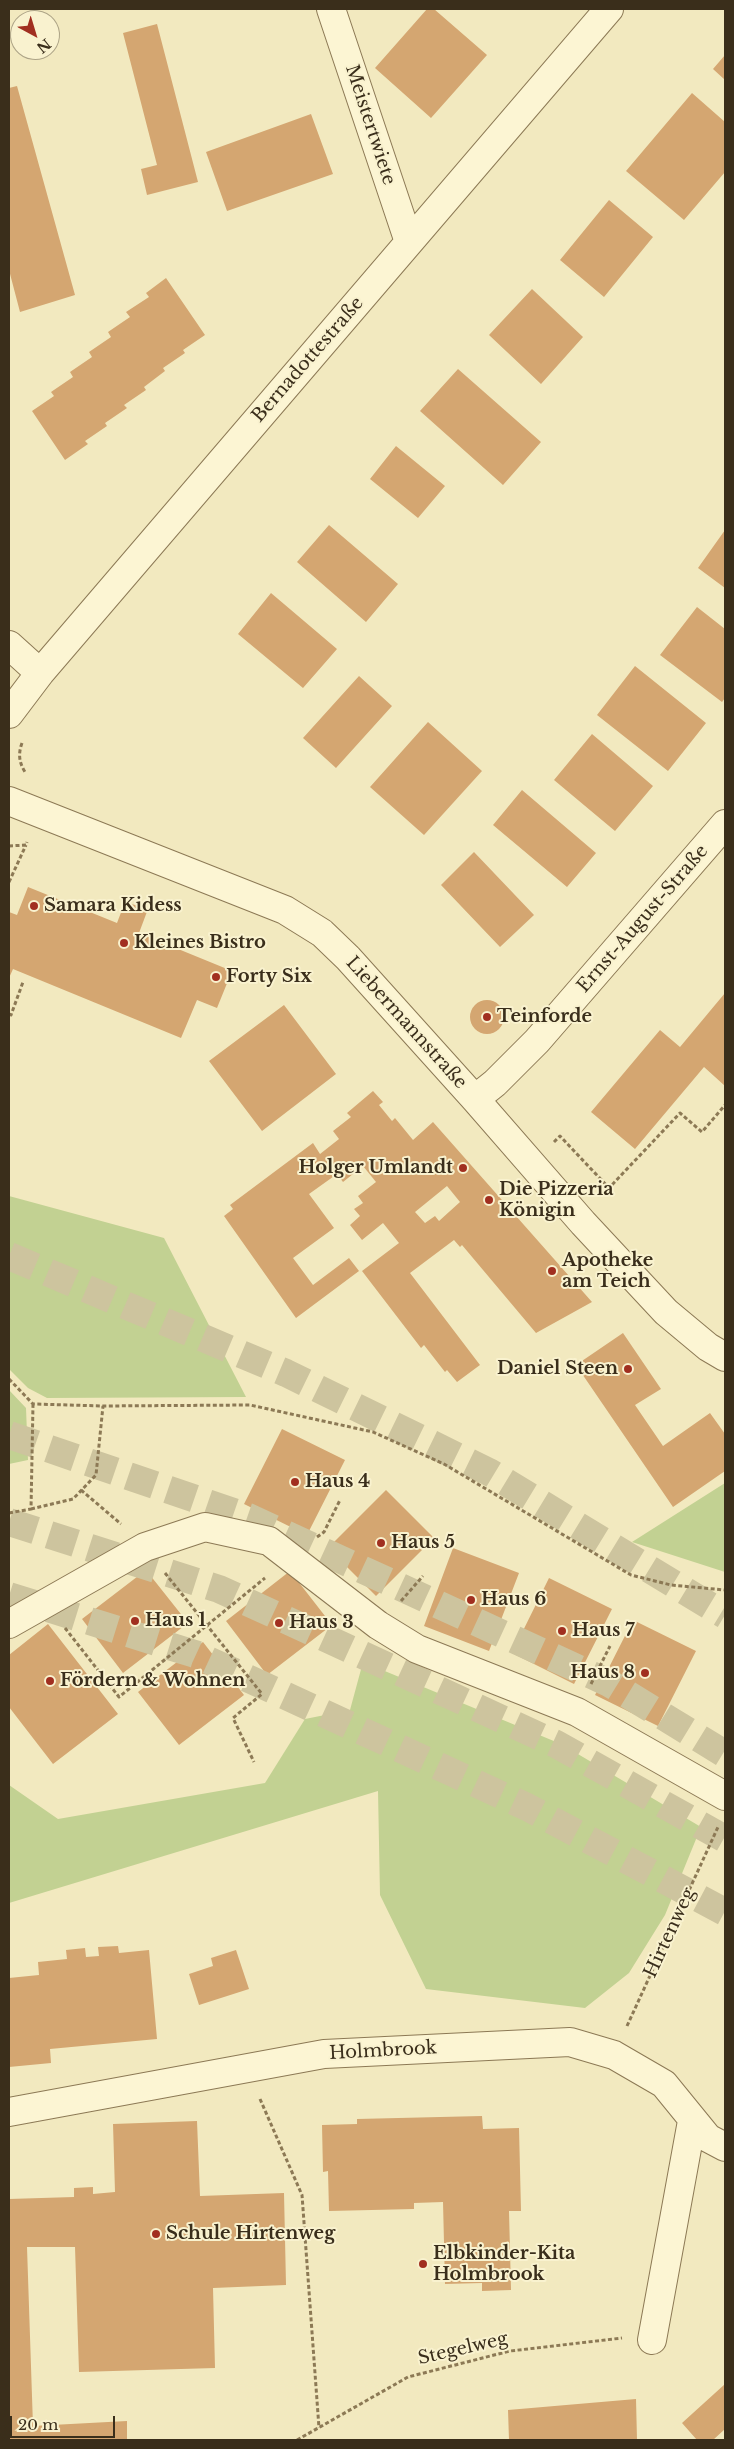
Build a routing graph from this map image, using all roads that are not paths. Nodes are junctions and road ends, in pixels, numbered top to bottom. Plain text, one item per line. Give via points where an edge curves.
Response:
1 (331, 9) edge
2 (609, 9) edge
3 (409, 242) junction
4 (9, 645) edge
5 (40, 673) junction
6 (9, 714) edge
7 (9, 802) edge
8 (725, 824) edge
9 (475, 1099) junction
10 (725, 1357) edge
11 (9, 1624) edge
12 (723, 1807) edge
13 (9, 2112) edge
14 (692, 2121) junction
15 (725, 2147) edge
16 (652, 2340) road end

1 - 3 street, Meistertwiete
2 - 3 street, Bernadottestraße
3 - 5 street, Bernadottestraße
4 - 5 street
5 - 6 street, Bernadottestraße
7 - 9 street, Liebermannstraße via 285,910 322,933
8 - 9 street, Ernst-August-Straße via 538,1041
9 - 10 street, Liebermannstraße via 666,1312
11 - 12 street via 145,1547 205,1527 269,1541 378,1625 417,1649 577,1712
13 - 14 street, Holmbrook via 324,2054 570,2042 614,2055 664,2084
14 - 15 street, Holmbrook via 708,2138
14 - 16 street

